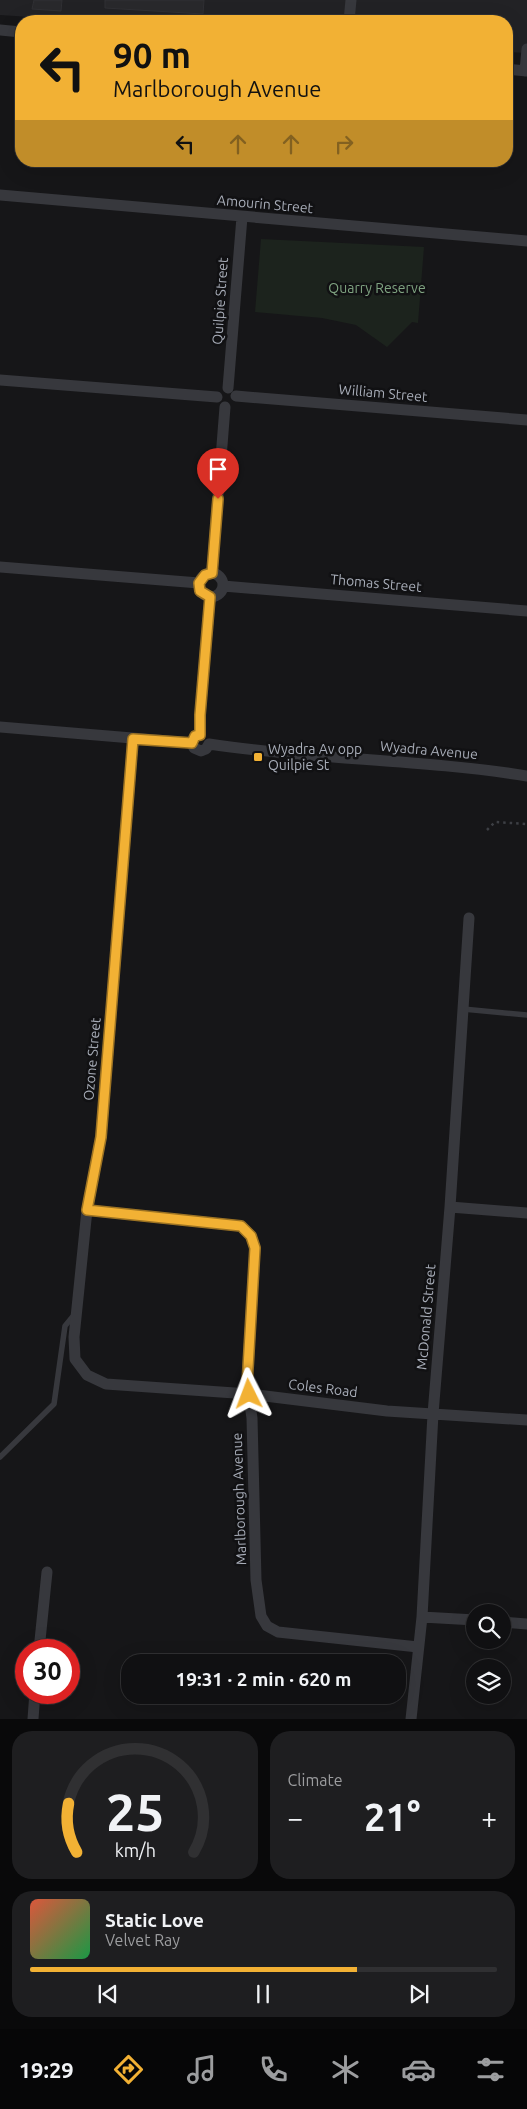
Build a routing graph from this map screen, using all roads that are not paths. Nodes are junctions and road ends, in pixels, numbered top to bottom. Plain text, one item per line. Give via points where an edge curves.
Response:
1 (351, 0) edge
2 (350, 15) edge
3 (0, 30) edge
4 (15, 31) edge
5 (527, 49) edge
6 (513, 70) edge
7 (526, 71) edge
8 (0, 195) edge
9 (242, 217) junction
10 (527, 241) edge
11 (0, 380) edge
12 (228, 388) junction
13 (236, 396) junction
14 (217, 398) junction
15 (225, 407) junction
16 (527, 420) edge
17 (0, 567) edge
18 (212, 573) junction
19 (199, 583) junction
20 (223, 586) junction
21 (210, 597) junction
22 (527, 611) edge
23 (0, 727) edge
24 (200, 735) junction
25 (133, 739) junction
26 (192, 743) junction
27 (209, 744) junction
28 (527, 776) edge
29 (469, 918) dead end
30 (463, 1009) junction
31 (527, 1015) edge
32 (450, 1207) junction
33 (87, 1210) junction
34 (527, 1213) edge
35 (77, 1311) junction
36 (87, 1375) joint
37 (249, 1394) junction
38 (433, 1414) junction
39 (527, 1420) edge
40 (0, 1457) edge
41 (47, 1572) dead end
42 (422, 1617) junction
43 (466, 1619) edge
44 (511, 1623) edge
45 (527, 1624) edge
46 (40, 1639) edge
47 (418, 1647) junction
48 (34, 1704) edge
49 (33, 1719) edge
50 (411, 1719) edge

1 - 2 street
3 - 4 street
5 - 7 street
6 - 7 street
8 - 9 street, Amourin Street
9 - 10 street, Amourin Street
9 - 12 street, Quilpie Street
11 - 14 street
12 - 13 street
12 - 14 street via 220,390
13 - 15 street via 233,404
13 - 16 street, William Street
14 - 15 street
15 - 18 street
17 - 19 street
18 - 19 street via 205,575
18 - 20 street via 219,576
19 - 21 street via 200,591
20 - 21 street via 218,595
20 - 22 street, Thomas Street
21 - 24 street
23 - 25 street
24 - 26 street via 195,736
24 - 27 street via 206,736
25 - 26 street
25 - 33 street, Ozone Street via 101,1137
26 - 27 street via 201,752
27 - 28 street, Wyadra Avenue via 473,768
29 - 30 street, McDonald Street
30 - 31 lane
30 - 32 street, McDonald Street
32 - 34 street
32 - 38 street, McDonald Street
33 - 35 street, Ozone Street
33 - 37 street, Marlborough Avenue via 241,1226 251,1236 255,1248
35 - 36 street, Ozone Street via 75,1359
35 - 40 lane via 65,1326 54,1404
36 - 37 street, Coles Road via 106,1384
37 - 38 street, Coles Road
37 - 47 street, Marlborough Avenue via 256,1580 261,1616 267,1626 278,1632
38 - 39 street, Coles Road
38 - 42 street, McDonald Street
41 - 46 street
42 - 43 street
42 - 47 street, McDonald Street
44 - 45 street
47 - 50 street, McDonald Street
48 - 49 street

